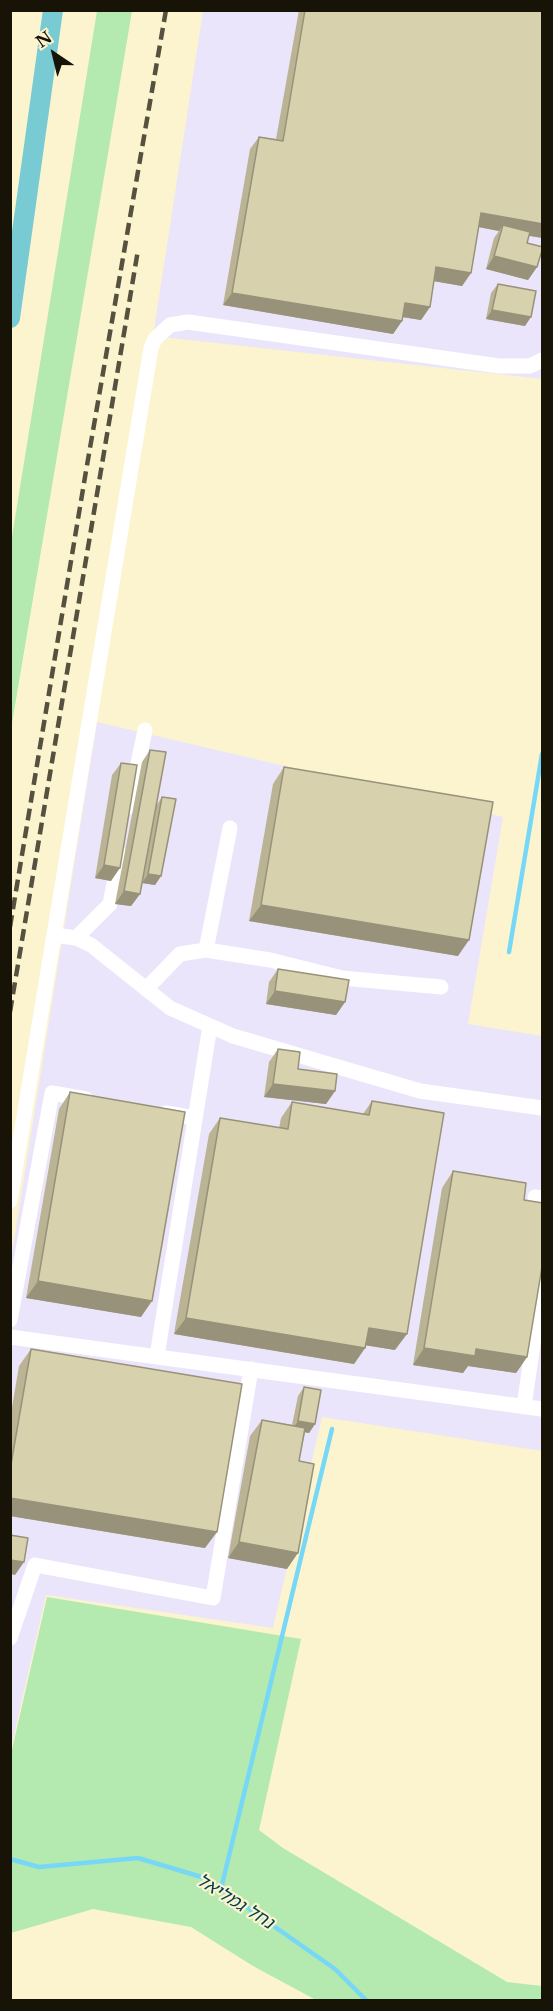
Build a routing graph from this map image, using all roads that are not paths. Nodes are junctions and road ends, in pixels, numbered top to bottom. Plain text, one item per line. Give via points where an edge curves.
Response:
1 (53, 10) edge
2 (10, 318) edge
3 (543, 360) edge
4 (145, 730) dead end
5 (230, 828) dead end
6 (54, 936) junction
7 (76, 939) junction
8 (206, 950) junction
9 (441, 987) dead end
10 (146, 989) junction
11 (210, 1026) junction
12 (96, 1101) edge
13 (543, 1108) edge
14 (151, 1110) edge
15 (195, 1118) junction
16 (10, 1201) edge
17 (543, 1283) edge
18 (10, 1320) edge
19 (10, 1337) edge
20 (157, 1356) junction
21 (251, 1369) junction
22 (524, 1407) junction
23 (543, 1409) edge
24 (10, 1638) edge

1 - 2 main road
3 - 6 street via 530,366 499,366 188,322 170,325 162,331 151,348
4 - 7 street via 110,904
5 - 8 street
6 - 7 street
6 - 16 street
7 - 10 street via 91,945
8 - 9 street via 270,960 342,978
8 - 10 street via 180,954
10 - 11 street via 170,1008
11 - 13 street via 420,1091
11 - 15 street
12 - 18 street via 52,1093
14 - 15 street
15 - 20 street
17 - 22 street
19 - 20 street
20 - 21 street
21 - 22 street
21 - 24 street via 213,1598 35,1565
22 - 23 street

